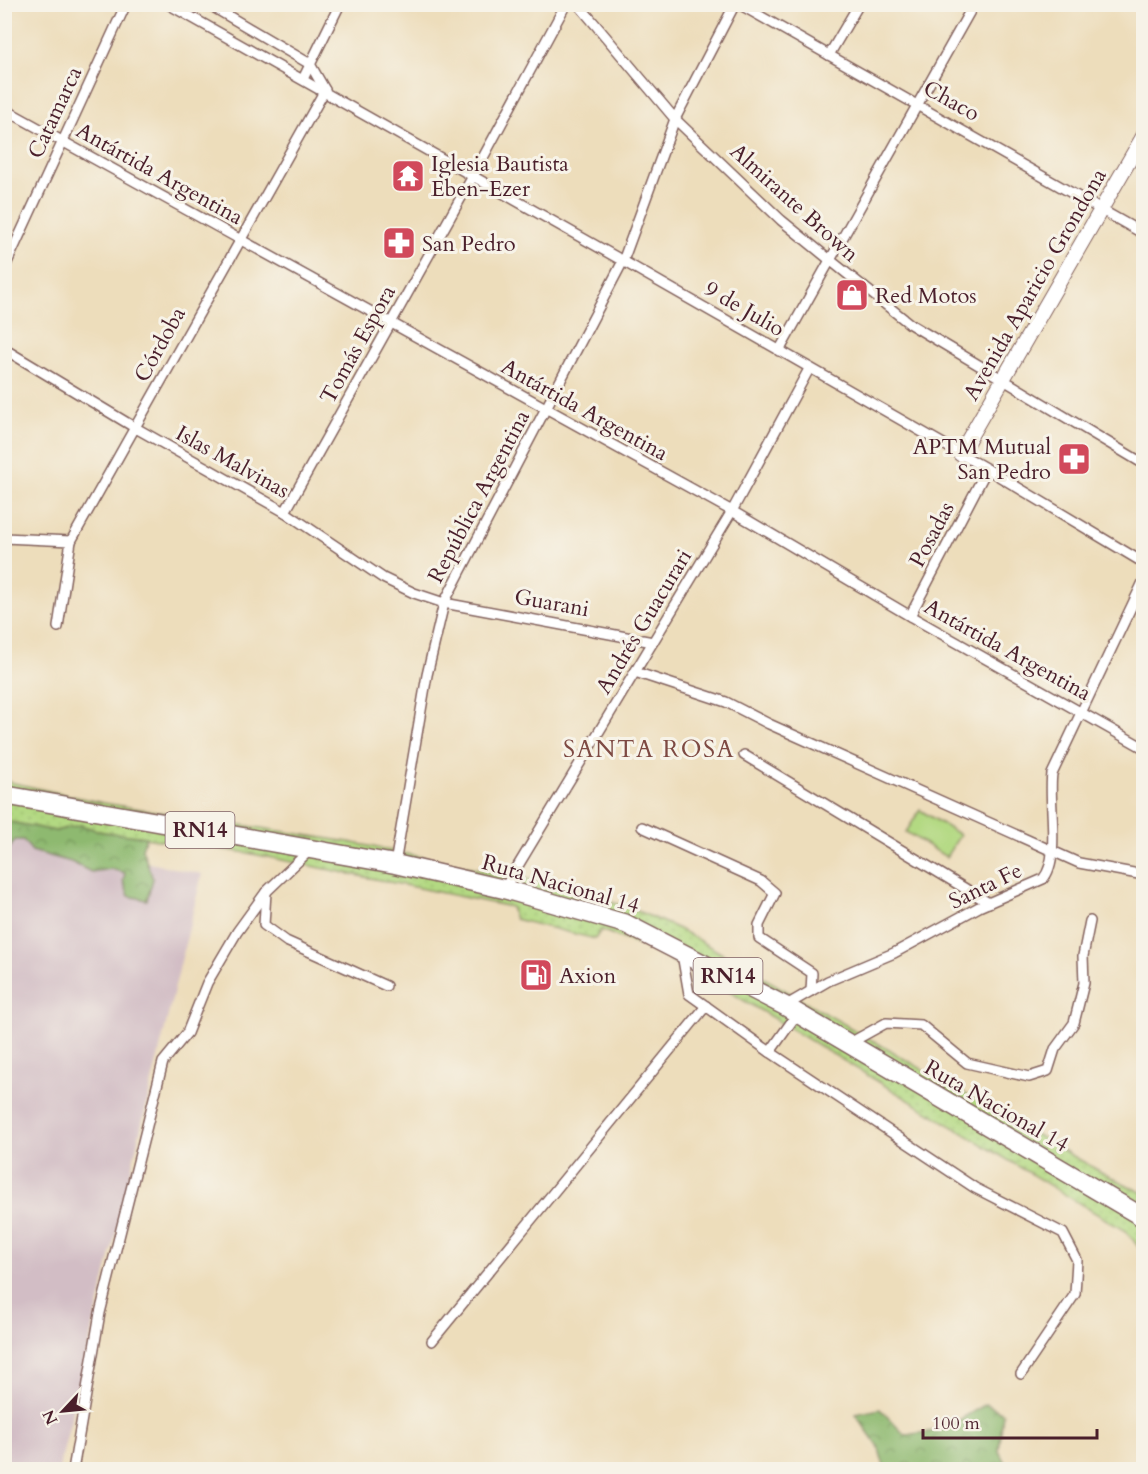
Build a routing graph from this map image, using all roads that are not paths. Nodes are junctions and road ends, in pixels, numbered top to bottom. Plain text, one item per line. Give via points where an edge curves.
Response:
1 (126, 4) edge
2 (168, 4) edge
3 (208, 4) edge
4 (340, 4) edge
5 (566, 4) edge
6 (578, 4) edge
7 (737, 4) edge
8 (859, 4) edge
9 (973, 5) edge
10 (830, 55) junction
11 (310, 64) junction
12 (303, 79) junction
13 (325, 90) junction
14 (917, 103) junction
15 (4, 109) edge
16 (675, 119) junction
17 (1143, 135) edge
18 (62, 141) junction
19 (472, 178) junction
20 (1102, 208) junction
21 (1143, 234) edge
22 (240, 239) junction
23 (830, 260) junction
24 (623, 261) junction
25 (4, 269) edge
26 (390, 323) junction
27 (4, 349) edge
28 (779, 351) junction
29 (809, 369) junction
30 (1003, 380) junction
31 (546, 410) junction
32 (134, 427) junction
33 (960, 454) junction
34 (1143, 464) edge
35 (987, 470) junction
36 (732, 511) junction
37 (285, 512) junction
38 (4, 538) edge
39 (71, 541) junction
40 (1143, 563) edge
41 (1143, 580) edge
42 (444, 603) junction
43 (909, 616) junction
44 (58, 627) dead end
45 (653, 642) junction
46 (635, 672) junction
47 (1081, 712) junction
48 (1143, 748) edge
49 (744, 755) dead end
50 (4, 795) edge
51 (642, 827) dead end
52 (310, 849) junction
53 (1052, 850) junction
54 (395, 864) junction
55 (1143, 875) edge
56 (504, 889) junction
57 (266, 892) junction
58 (989, 903) junction
59 (1090, 921) dead end
60 (682, 952) junction
61 (386, 986) dead end
62 (811, 991) junction
63 (706, 1006) junction
64 (791, 1010) junction
65 (848, 1044) junction
66 (770, 1052) junction
67 (1143, 1218) edge
68 (432, 1341) dead end
69 (1021, 1374) dead end
70 (73, 1470) edge

1 - 18 street, Catamarca
2 - 12 street, 9 de Julio
3 - 11 street, 9 de Julio
4 - 11 street
5 - 19 street, Tomás Espora
6 - 16 street, Almirante Brown
7 - 10 street, Chaco
7 - 16 street, República Argentina
8 - 10 street
9 - 14 street
10 - 14 street, Chaco
11 - 12 street
11 - 13 street, 9 de Julio
12 - 13 street, 9 de Julio
13 - 19 street, 9 de Julio
13 - 22 street, Córdoba
14 - 20 street, Chaco
14 - 23 street
15 - 18 street, Antártida Argentina
16 - 23 street, Almirante Brown
16 - 24 street, República Argentina
17 - 20 main road, Avenida Aparicio Grondona
18 - 22 street, Antártida Argentina
18 - 25 street, Catamarca
19 - 24 street, 9 de Julio
19 - 26 street, Tomás Espora
20 - 21 street, Chaco
20 - 30 main road, Avenida Aparicio Grondona
22 - 26 street, Antártida Argentina
22 - 32 street, Córdoba
23 - 28 street
23 - 30 street, Almirante Brown via 910,324
24 - 28 street, 9 de Julio
24 - 31 street, República Argentina
26 - 31 street, Antártida Argentina
26 - 37 street, Tomás Espora
27 - 32 street, Islas Malvinas
28 - 29 street, 9 de Julio
29 - 33 street, 9 de Julio
29 - 36 street, Andrés Guacurari
30 - 33 main road, Avenida Aparicio Grondona
30 - 34 street, Almirante Brown
31 - 36 street, Antártida Argentina
31 - 42 street, República Argentina
32 - 37 street, Islas Malvinas
32 - 39 street, Córdoba
33 - 35 street, 9 de Julio
35 - 40 street, 9 de Julio
35 - 43 street, Posadas
36 - 43 street, Antártida Argentina
36 - 45 street, Andrés Guacurari
37 - 42 street, Islas Malvinas via 384,578
38 - 39 street
39 - 44 street, Córdoba
41 - 47 street, Santa Fe
42 - 45 street, Guarani
42 - 54 street, República Argentina via 427,675
43 - 47 street, Antártida Argentina
45 - 46 street, Andrés Guacurari
46 - 53 street via 726,702
46 - 56 street, Andrés Guacurari
47 - 48 street, Antártida Argentina
47 - 53 street, Santa Fe via 1052,774
49 - 58 street
50 - 52 highway, Ruta Nacional 14 / RN14
51 - 62 street via 761,881 775,892 759,925 759,938 812,974
52 - 54 highway, Ruta Nacional 14 / RN14
52 - 57 street
53 - 55 street via 1079,863
53 - 58 street, Santa Fe via 1049,872 1043,879
54 - 56 highway, Ruta Nacional 14 / RN14
56 - 60 highway, Ruta Nacional 14 / RN14 via 607,918
57 - 61 street via 264,925 286,941
57 - 70 street via 207,983 187,1034 163,1062 100,1313
58 - 62 street, Santa Fe
59 - 65 street via 1083,956 1084,983 1074,1023 1055,1049 1048,1071 1029,1077 967,1063 921,1025 886,1023
60 - 63 street via 689,994
60 - 64 highway, Ruta Nacional 14 / RN14
62 - 64 street, Santa Fe
63 - 66 street
63 - 68 street
64 - 65 highway, Ruta Nacional 14 / RN14
64 - 66 street
65 - 67 highway, Ruta Nacional 14 / RN14
66 - 69 street via 975,1188 1063,1233 1077,1260 1075,1294

